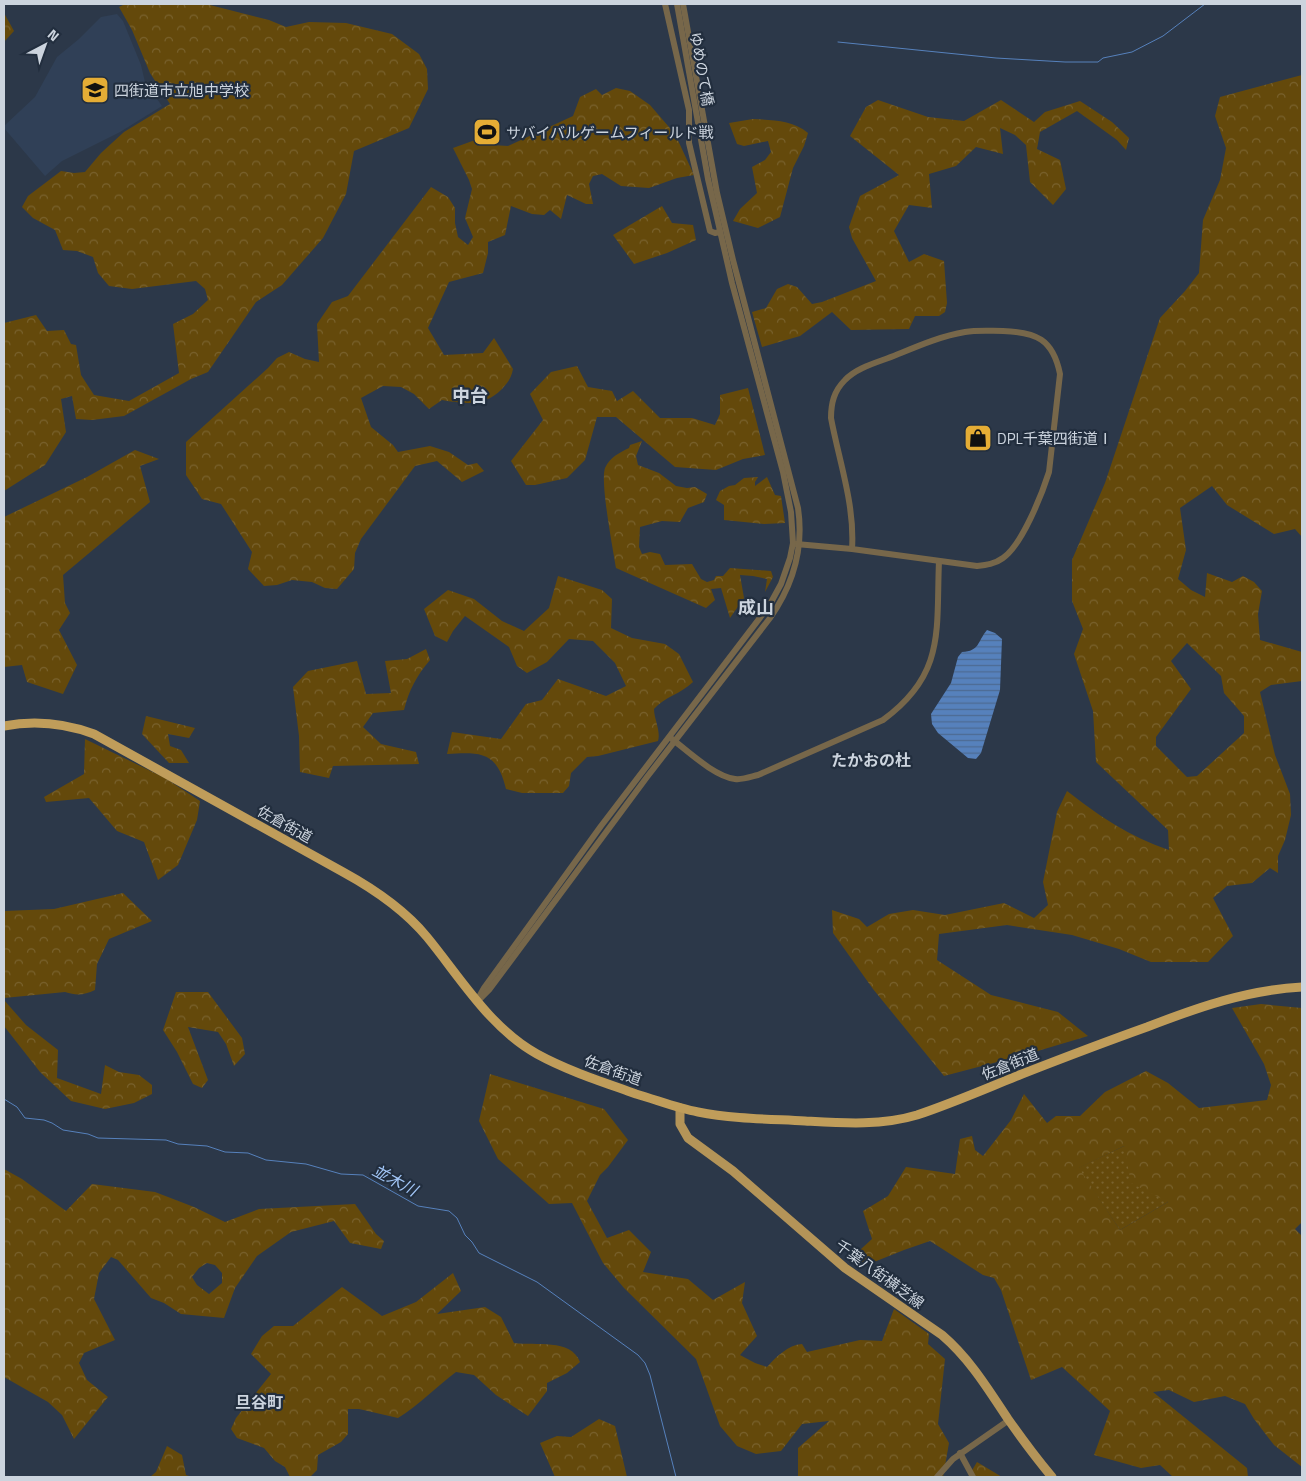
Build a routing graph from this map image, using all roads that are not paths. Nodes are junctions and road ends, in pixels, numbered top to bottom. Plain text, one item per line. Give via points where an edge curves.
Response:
1 (665, 4) edge
2 (681, 6) edge
3 (703, 134) junction
4 (720, 232) junction
5 (796, 544) junction
6 (852, 549) junction
7 (939, 561) junction
8 (4, 726) edge
9 (672, 739) junction
10 (1302, 986) edge
11 (478, 1001) junction
12 (680, 1108) junction
13 (1009, 1420) junction
14 (960, 1453) junction
15 (937, 1477) edge
16 (973, 1477) edge
17 (1052, 1477) edge

1 - 4 street via 688,110 689,143 710,231
2 - 3 street, ゆめのて橋
3 - 4 street
3 - 5 street via 796,499 800,521
4 - 5 street via 783,472
5 - 6 street
5 - 9 street via 782,584 769,606
6 - 7 street
6 - 7 street via 851,515 831,418 834,395 843,381 857,370 952,334 977,331 1032,335 1053,350 1060,374 1046,482 1020,537 1004,557 977,566
7 - 9 street via 935,645 930,663 913,694 883,720 758,775 736,779 716,772
8 - 11 highway, 佐倉街道 via 55,724 94,734 361,882 416,925
9 - 11 street via 536,914
10 - 12 highway, 佐倉街道 via 1254,992 1207,1005 914,1116 828,1123 718,1115
11 - 12 highway, 佐倉街道 via 513,1037 537,1054 606,1084
12 - 13 main road, 千葉八街横芝線 via 680,1124 688,1138 733,1171 845,1268 955,1346 978,1373
13 - 14 street
13 - 17 main road, 千葉八街横芝線
14 - 15 street
14 - 16 street

